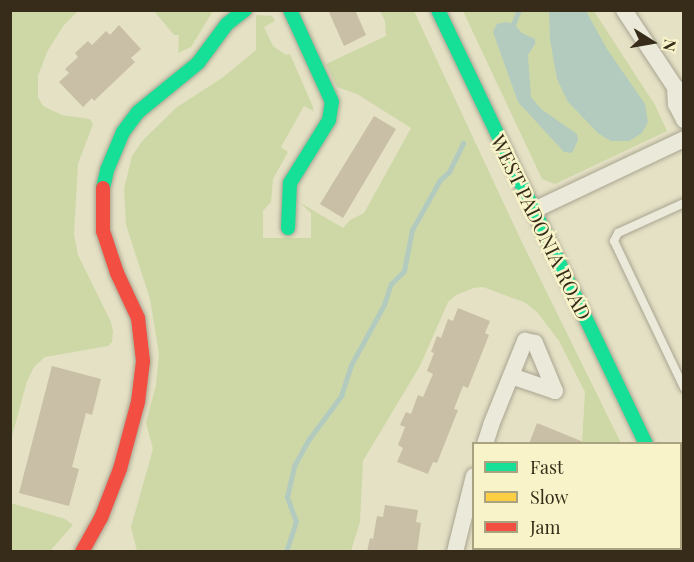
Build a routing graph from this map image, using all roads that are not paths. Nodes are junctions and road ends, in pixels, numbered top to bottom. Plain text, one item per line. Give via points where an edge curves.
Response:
1 (245, 10) edge
2 (290, 10) edge
3 (438, 10) edge
4 (624, 10) edge
5 (229, 17) edge
6 (679, 90) edge
7 (684, 120) edge
8 (684, 138) edge
9 (684, 203) edge
10 (534, 210) junction
11 (288, 228) dead end
12 (511, 376) dead end
13 (684, 388) edge
14 (486, 442) edge
15 (645, 442) edge
16 (472, 484) edge
17 (82, 552) edge
18 (455, 552) edge

1 - 5 street
2 - 11 street via 332,102 329,120 290,183
3 - 10 street, WEST PADONIA ROAD
4 - 6 street
5 - 17 street via 198,63 138,112 113,150 107,170 102,195 103,231 113,265 138,318 143,361 138,402 120,469 101,518
6 - 7 street via 676,104
8 - 10 street
9 - 13 lane via 618,233 614,241
10 - 15 street, WEST PADONIA ROAD
12 - 14 street
16 - 18 street

